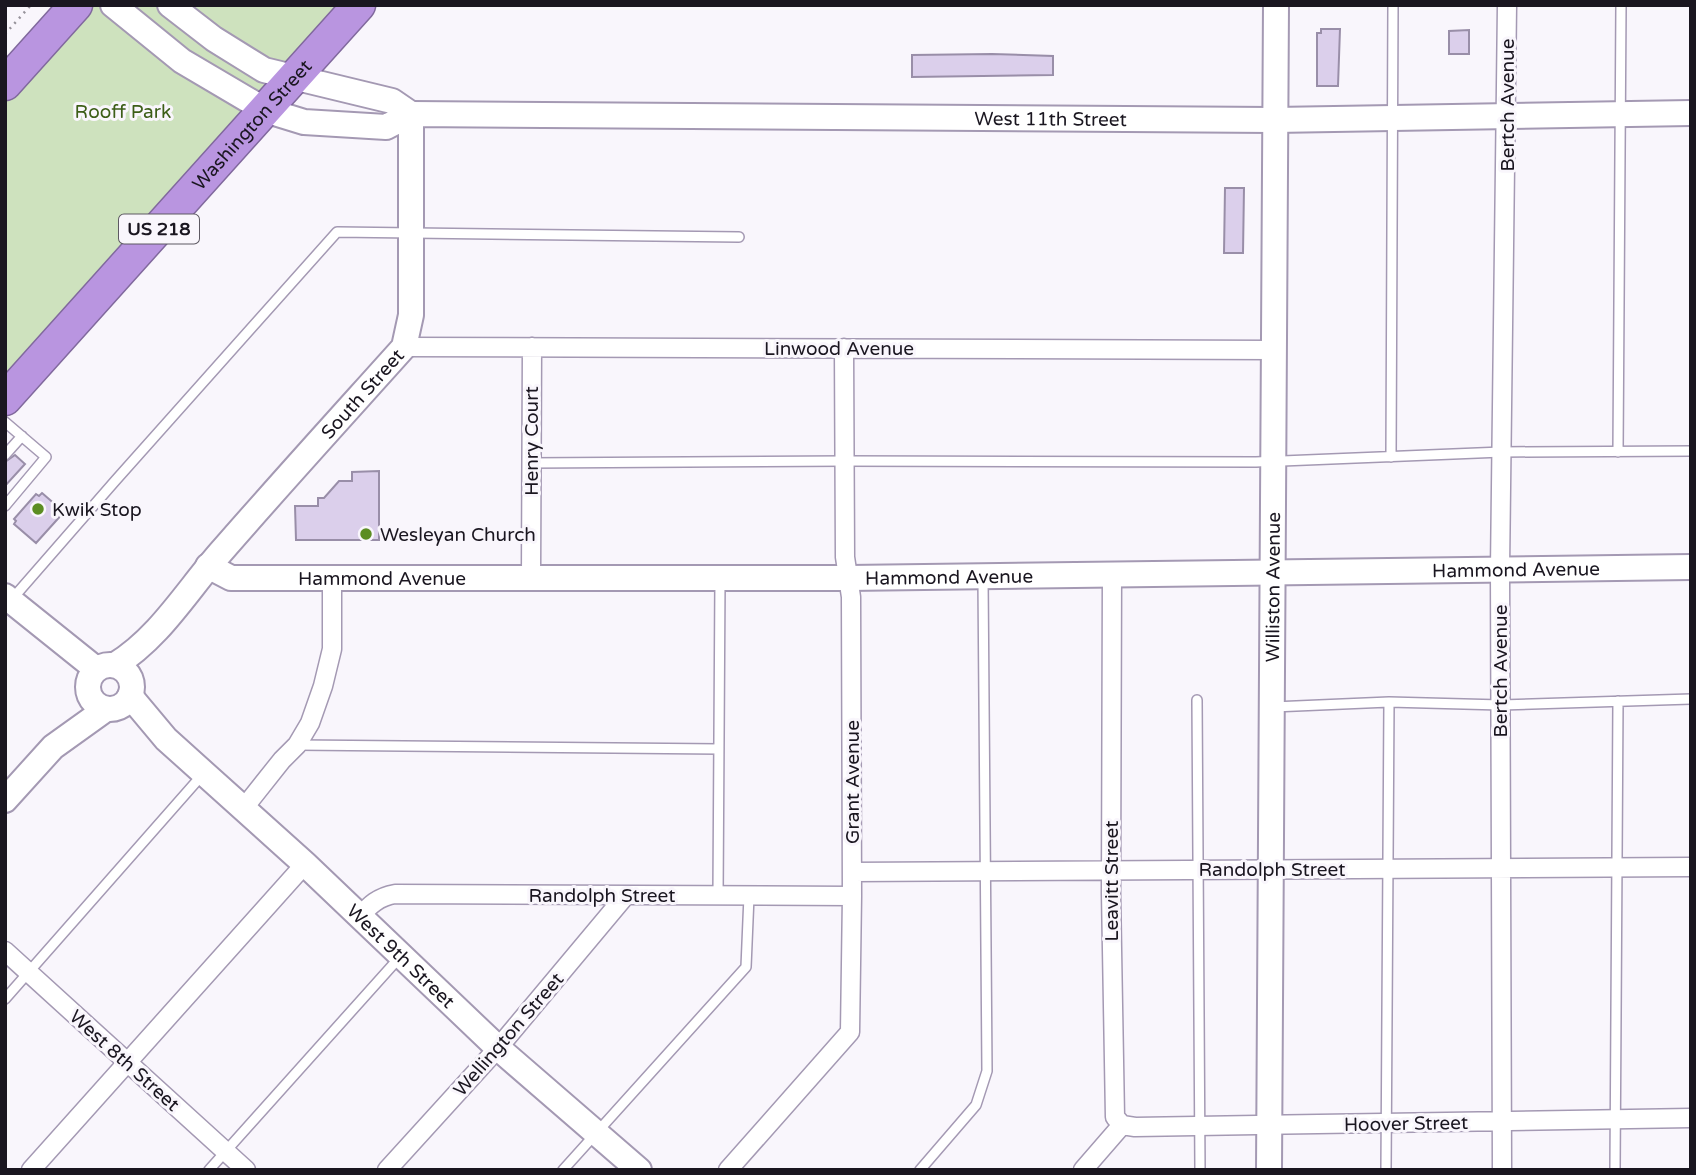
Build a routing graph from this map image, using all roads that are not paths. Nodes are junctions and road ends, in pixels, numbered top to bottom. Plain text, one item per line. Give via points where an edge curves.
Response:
1 (43, 5) edge
2 (76, 5) edge
3 (113, 5) edge
4 (170, 5) edge
5 (359, 5) edge
6 (1276, 5) edge
7 (1393, 5) edge
8 (1507, 5) edge
9 (1621, 5) edge
10 (29, 58) junction
11 (295, 77) junction
12 (5, 84) edge
13 (265, 110) junction
14 (1691, 113) edge
15 (411, 114) junction
16 (1619, 114) junction
17 (1507, 115) junction
18 (1392, 117) junction
19 (1275, 120) junction
20 (411, 233) junction
21 (739, 237) dead end
22 (404, 347) junction
23 (532, 347) junction
24 (844, 348) junction
25 (1273, 350) junction
26 (5, 400) edge
27 (5, 422) edge
28 (22, 436) junction
29 (1691, 451) edge
30 (1618, 452) junction
31 (1502, 453) junction
32 (5, 455) edge
33 (1391, 457) junction
34 (845, 461) junction
35 (1273, 461) junction
36 (531, 463) junction
37 (5, 506) edge
38 (208, 566) junction
39 (1691, 567) edge
40 (1500, 569) junction
41 (1273, 572) junction
42 (1112, 573) junction
43 (983, 576) junction
44 (531, 577) junction
45 (720, 578) junction
46 (849, 578) junction
47 (332, 579) junction
48 (7, 602) edge
49 (169, 619) junction
50 (100, 674) junction
51 (121, 699) junction
52 (1691, 699) edge
53 (1197, 700) dead end
54 (1618, 701) junction
55 (1388, 702) junction
56 (1501, 705) junction
57 (1271, 707) junction
58 (297, 745) junction
59 (53, 747) junction
60 (719, 749) junction
61 (204, 773) junction
62 (5, 800) edge
63 (243, 809) junction
64 (305, 864) junction
65 (1691, 867) edge
66 (1501, 868) junction
67 (1616, 868) junction
68 (1269, 869) junction
69 (1387, 869) junction
70 (1111, 870) junction
71 (1198, 870) junction
72 (987, 871) junction
73 (852, 872) junction
74 (626, 895) junction
75 (718, 895) junction
76 (749, 896) junction
77 (852, 896) junction
78 (359, 917) junction
79 (5, 951) edge
80 (401, 956) junction
81 (29, 972) junction
82 (5, 999) edge
83 (498, 1048) junction
84 (128, 1062) junction
85 (1691, 1118) edge
86 (1615, 1120) junction
87 (1502, 1121) junction
88 (1385, 1123) junction
89 (1122, 1125) junction
90 (1269, 1125) junction
91 (1200, 1126) junction
92 (596, 1132) junction
93 (225, 1151) junction
94 (31, 1170) edge
95 (209, 1170) edge
96 (246, 1170) edge
97 (387, 1170) edge
98 (563, 1170) edge
99 (639, 1170) edge
100 (727, 1170) edge
101 (920, 1170) edge
102 (1083, 1170) edge
103 (1200, 1170) edge
104 (1269, 1170) edge
105 (1386, 1170) edge
106 (1502, 1170) edge
107 (1615, 1170) edge

1 - 10 highway
2 - 10 highway
3 - 13 street, West 11th Street via 182,61
4 - 11 street, West 11th Street via 264,70
5 - 11 highway, Washington Street / US 218
6 - 19 street, Williston Avenue
7 - 18 lane
8 - 17 street, Bertch Avenue
9 - 16 lane
10 - 12 highway
11 - 13 highway, Washington Street / US 218
11 - 15 street, West 11th Street via 392,101
13 - 15 street, West 11th Street via 304,122 386,127
13 - 26 highway, Washington Street / US 218
14 - 16 street, West 11th Street
15 - 19 street, West 11th Street
15 - 20 street, South Street
16 - 17 street, West 11th Street
16 - 30 lane
17 - 18 street, West 11th Street
17 - 31 street, Bertch Avenue
18 - 19 street, West 11th Street
18 - 33 lane
19 - 25 street, Williston Avenue
20 - 21 lane
20 - 22 street, South Street via 411,315
20 - 48 lane via 337,232
22 - 23 street, Linwood Avenue
22 - 38 street, South Street
23 - 24 street, Linwood Avenue
23 - 36 street, Henry Court
24 - 25 street, Linwood Avenue
24 - 34 street, Grant Avenue
25 - 35 street, Williston Avenue
27 - 28 lane
28 - 32 lane
28 - 37 lane via 46,457
29 - 30 lane
30 - 31 lane
31 - 33 lane
31 - 40 street, Bertch Avenue
33 - 35 lane
34 - 35 lane
34 - 36 lane
34 - 46 street, Grant Avenue
35 - 41 street, Williston Avenue
36 - 44 street, Henry Court
38 - 47 street, Hammond Avenue via 231,578
38 - 49 street, South Street
39 - 40 street, Hammond Avenue
40 - 41 street, Hammond Avenue
40 - 56 street, Bertch Avenue
41 - 42 street, Hammond Avenue
41 - 57 street, Williston Avenue
42 - 43 street, Hammond Avenue
42 - 70 street, Leavitt Street
43 - 46 street, Hammond Avenue
43 - 72 lane
44 - 45 street, Hammond Avenue
44 - 47 street, Hammond Avenue
45 - 46 street, Hammond Avenue
45 - 60 lane
46 - 73 street, Grant Avenue
47 - 58 street via 332,649 310,723
48 - 50 street
49 - 50 street, South Street via 127,657
49 - 51 street, South Street
50 - 51 street via 126,671
50 - 51 street via 94,702
50 - 59 street, South Street
51 - 59 street, South Street
51 - 61 street, West 9th Street
52 - 54 lane
53 - 71 lane
54 - 56 lane
54 - 67 lane
55 - 56 lane
55 - 57 lane
55 - 69 lane
56 - 66 street, Bertch Avenue
57 - 68 street, Williston Avenue
58 - 60 lane
58 - 63 street
59 - 62 street, South Street
60 - 75 lane
61 - 63 street, West 9th Street
61 - 81 lane
63 - 64 street, West 9th Street
64 - 78 street, West 9th Street
64 - 84 street
65 - 67 street, Randolph Street
66 - 67 street, Randolph Street
66 - 69 street, Randolph Street
66 - 87 street, Bertch Avenue
67 - 86 lane
68 - 69 street, Randolph Street
68 - 71 street, Randolph Street
68 - 90 street, Williston Avenue
69 - 88 lane
70 - 71 street, Randolph Street
70 - 72 street, Randolph Street
70 - 89 street, Leavitt Street via 1115,1117
71 - 91 lane
72 - 73 street, Randolph Street
72 - 101 lane via 987,1070 976,1105
73 - 77 street, Grant Avenue
74 - 75 street, Randolph Street
74 - 78 street, Randolph Street via 395,894 383,896
74 - 83 street, Wellington Street
75 - 76 street, Randolph Street
76 - 77 street, Randolph Street
76 - 92 lane via 746,967
77 - 100 street, Grant Avenue via 850,1032
78 - 80 street, West 9th Street
79 - 81 street, West 8th Street
80 - 83 street, West 9th Street
80 - 93 lane
81 - 82 lane
81 - 84 street, West 8th Street
83 - 92 street, West 9th Street
83 - 97 street, Wellington Street
84 - 93 street, West 8th Street
84 - 94 street
85 - 86 street, Hoover Street
86 - 87 street, Hoover Street
86 - 107 lane
87 - 88 street, Hoover Street
87 - 106 street, Bertch Avenue
88 - 90 street, Hoover Street
88 - 105 lane
89 - 91 street, Hoover Street
89 - 102 street
90 - 91 street, Hoover Street
90 - 104 street, Williston Avenue
91 - 103 lane
92 - 98 lane
92 - 99 street, West 9th Street
93 - 95 lane
93 - 96 street, West 8th Street

